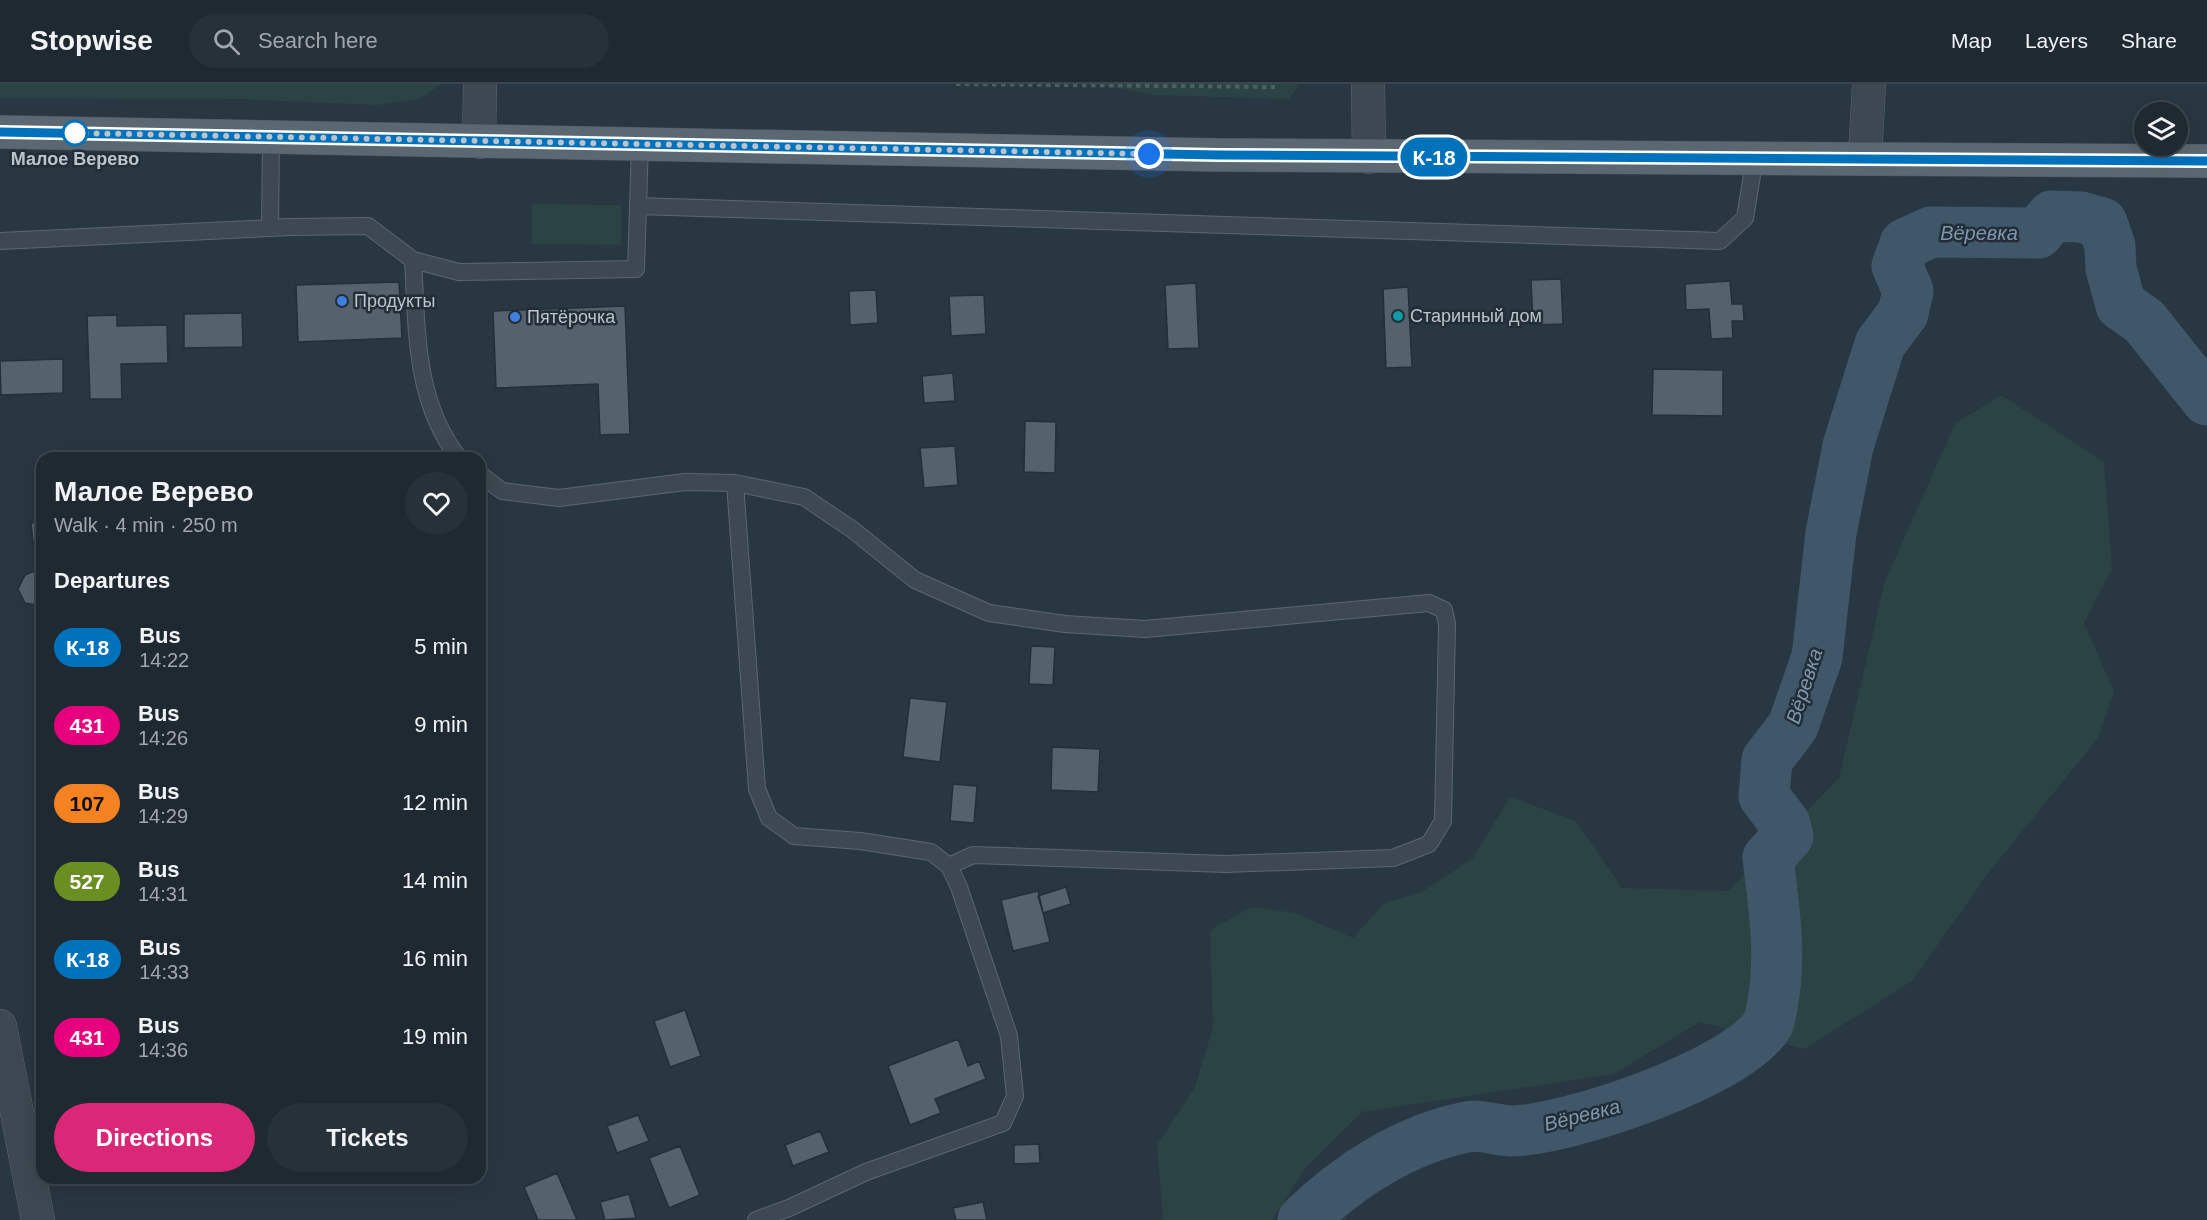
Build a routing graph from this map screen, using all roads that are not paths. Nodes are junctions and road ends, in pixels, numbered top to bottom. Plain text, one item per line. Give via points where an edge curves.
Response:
1 (480, 84) edge
2 (1368, 84) edge
3 (1869, 84) edge
4 (0, 132) edge
5 (271, 138) junction
6 (479, 142) junction
7 (640, 144) junction
8 (1369, 157) junction
9 (1755, 157) junction
10 (1865, 157) junction
11 (2207, 161) edge
12 (638, 206) junction
13 (270, 228) junction
14 (0, 241) edge
15 (413, 260) junction
16 (456, 452) edge
17 (486, 479) edge
18 (735, 483) junction
19 (949, 866) junction
20 (0, 1026) edge
21 (38, 1220) edge
22 (756, 1220) edge

1 - 6 street
2 - 8 street
3 - 10 street
4 - 5 main road
5 - 6 main road
5 - 13 lane
6 - 7 main road
7 - 8 main road
7 - 12 lane
8 - 9 main road
9 - 10 main road
9 - 12 lane via 1745,218 1720,241
10 - 11 main road
12 - 15 lane via 636,269 459,272
13 - 14 lane
13 - 15 lane via 369,226
15 - 16 lane via 418,356 430,405
17 - 18 lane via 502,491 559,498 685,482
18 - 19 lane via 757,789 769,818 794,836 931,852
18 - 19 lane via 804,497 915,579 989,612 1065,624 1145,629 1429,603 1443,610 1448,624 1443,821 1429,844 1393,858 1226,864 973,855
19 - 22 lane via 1009,1036 1015,1096 1003,1123 866,1172
20 - 21 street

